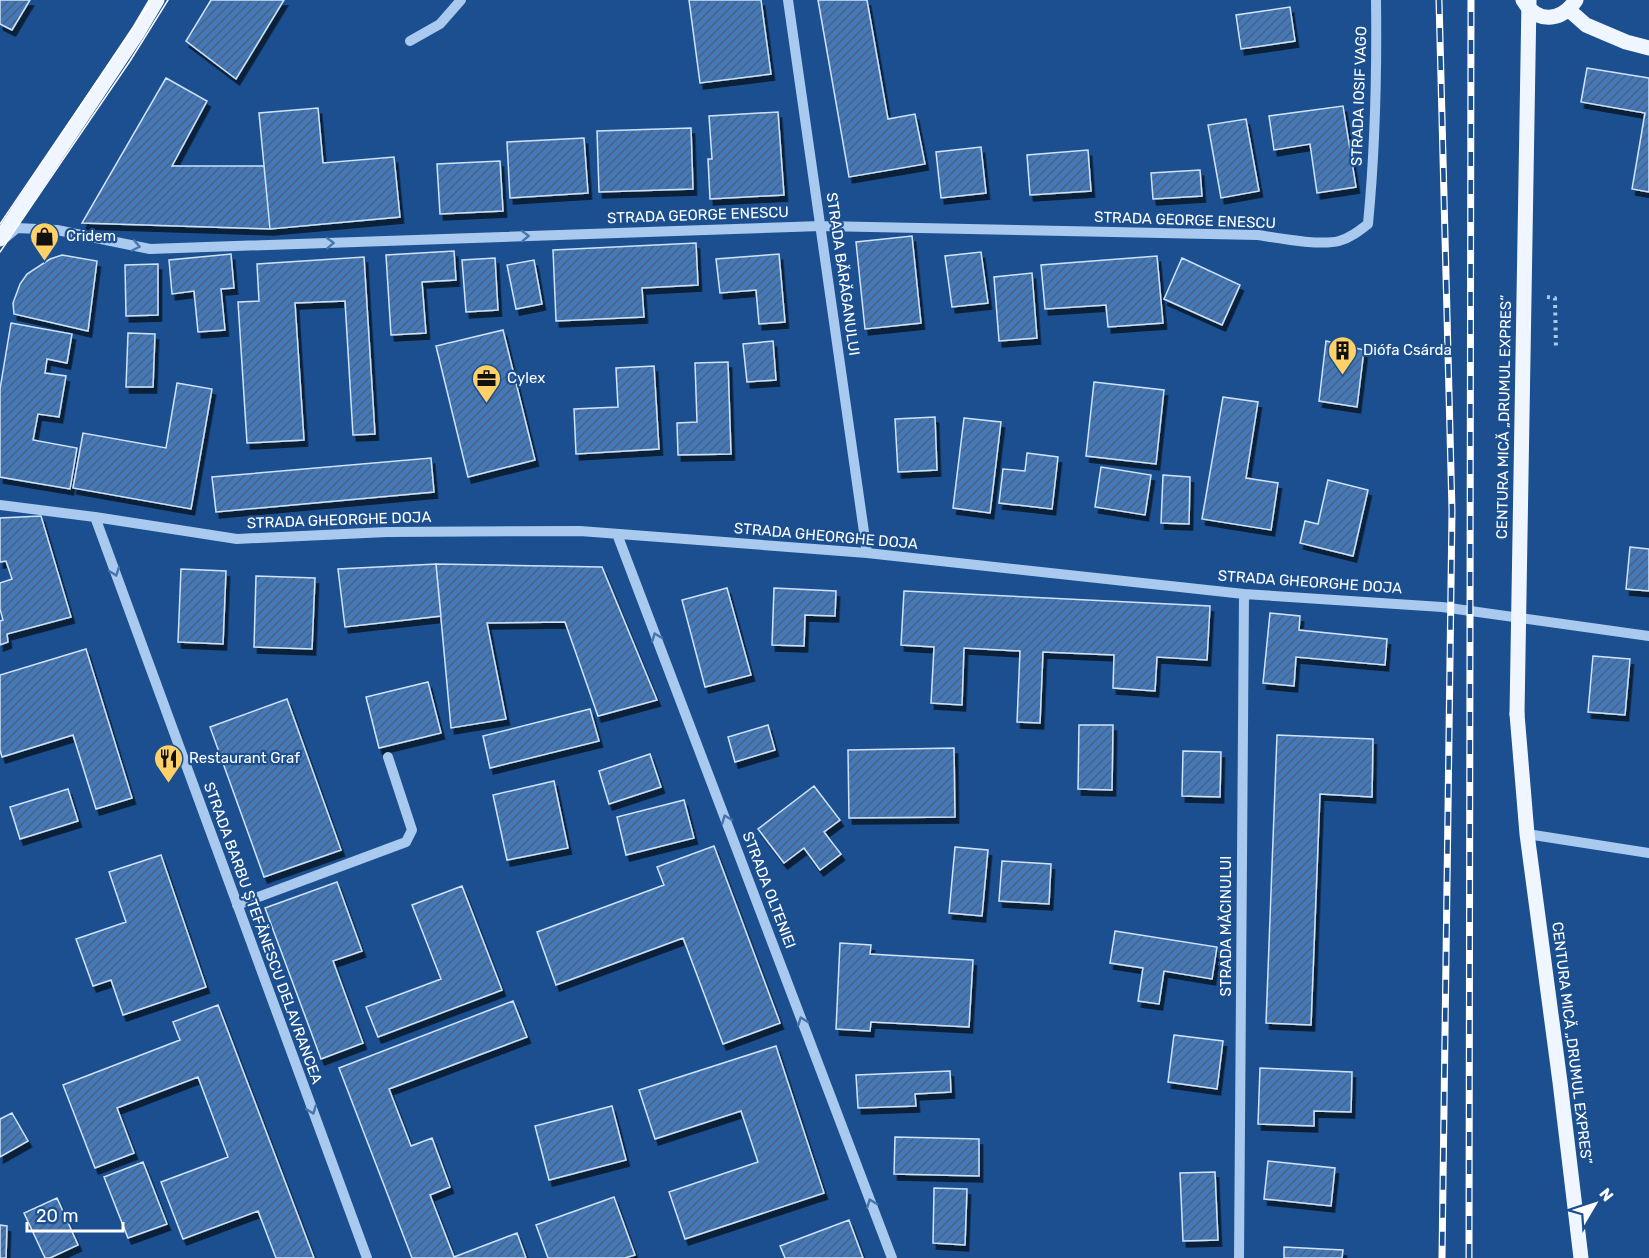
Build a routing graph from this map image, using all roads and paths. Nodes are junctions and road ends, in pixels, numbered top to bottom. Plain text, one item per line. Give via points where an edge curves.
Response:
1 (158, 0) edge
2 (461, 0) edge
3 (788, 0) edge
4 (1376, 0) edge
5 (1523, 0) edge
6 (1529, 0) edge
7 (1572, 5) edge
8 (410, 41) dead end
9 (1649, 48) edge
10 (1371, 193) joint
11 (821, 226) junction
12 (0, 241) edge
13 (1546, 296) dead end
14 (1556, 350) dead end
15 (0, 505) edge
16 (95, 517) junction
17 (617, 534) junction
18 (867, 553) junction
19 (1244, 594) junction
20 (1649, 636) edge
21 (388, 757) dead end
22 (1527, 834) junction
23 (1649, 853) edge
24 (237, 905) junction
25 (367, 1258) edge
26 (892, 1258) edge
27 (1239, 1258) edge
28 (1581, 1258) edge

1 - 12 main road
2 - 8 street via 440,24
3 - 11 street, STRADA BĂRĂGANULUI
4 - 10 street, STRADA IOSIF VAGO
5 - 7 main road via 1535,14 1545,17 1554,17
6 - 22 main road, CENTURA MICĂ „DRUMUL EXPRES”, bridge via 1517,714
7 - 9 main road via 1586,25
10 - 11 street, STRADA GEORGE ENESCU via 1368,224 1338,242 1258,235
12 -> 11 street, STRADA GEORGE ENESCU via 17,228 57,230 150,249
11 - 18 street, STRADA BĂRĂGANULUI
13 - 14 path via 1555,298
15 - 16 street, STRADA GHEORGHE DOJA
16 - 17 street, STRADA GHEORGHE DOJA via 237,539 423,531 569,530
16 -> 24 street, STRADA BARBU ȘTEFĂNESCU DELAVRANCEA
17 - 18 street, STRADA GHEORGHE DOJA
26 -> 17 street, STRADA OLTENIEI
18 - 19 street, STRADA GHEORGHE DOJA
19 - 20 street, STRADA GHEORGHE DOJA via 1442,607
19 - 27 street, STRADA MĂCINULUI
21 - 24 street via 412,830 406,842
22 - 23 street
22 - 28 main road, CENTURA MICĂ „DRUMUL EXPRES”
24 -> 25 street, STRADA BARBU ȘTEFĂNESCU DELAVRANCEA

